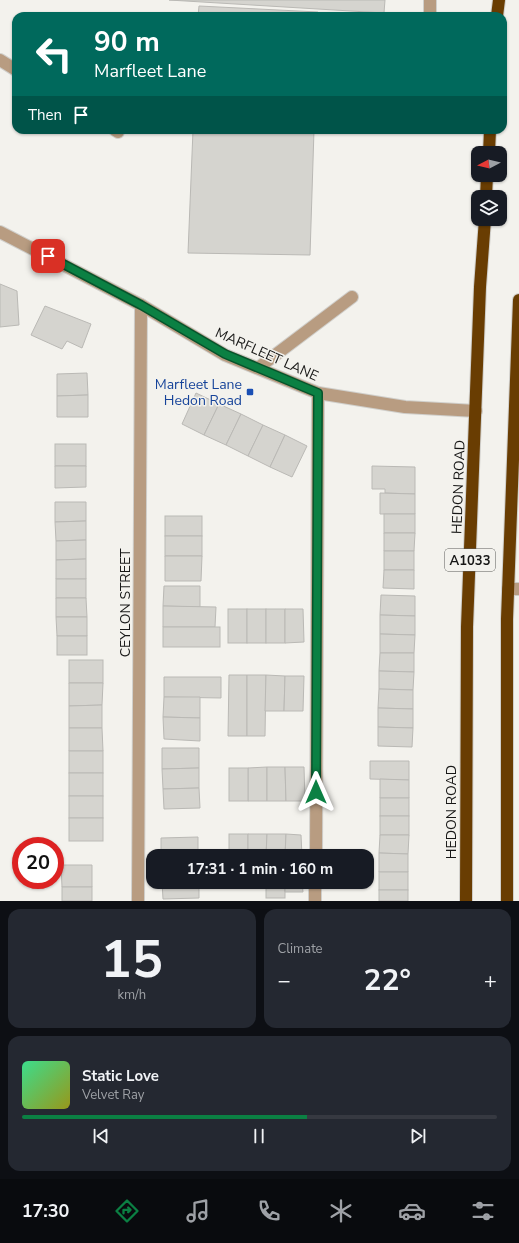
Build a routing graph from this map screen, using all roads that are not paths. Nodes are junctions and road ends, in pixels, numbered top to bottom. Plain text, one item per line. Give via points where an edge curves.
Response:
1 (430, 0) edge
2 (498, 0) edge
3 (430, 12) edge
4 (498, 12) edge
5 (0, 60) edge
6 (12, 68) edge
7 (490, 134) edge
8 (489, 146) edge
9 (484, 226) edge
10 (0, 232) edge
11 (352, 297) dead end
12 (519, 300) edge
13 (141, 305) junction
14 (258, 368) junction
15 (318, 393) junction
16 (517, 407) edge
17 (476, 411) junction
18 (514, 589) edge
19 (316, 849) edge
20 (316, 889) edge
21 (138, 901) edge
22 (315, 901) edge
23 (466, 901) edge
24 (507, 901) edge

1 - 3 street
2 - 4 highway
5 - 6 street
7 - 8 highway
9 - 17 highway, HEDON ROAD / A1033
10 - 13 street, MARFLEET LANE
11 - 14 street
12 - 16 highway, A1033
13 - 14 street, MARFLEET LANE via 225,354
13 - 21 street, CEYLON STREET
14 - 15 street, MARFLEET LANE
15 - 17 street, MARFLEET LANE via 405,407
15 - 19 street
16 - 18 highway, A1033
17 - 23 highway, HEDON ROAD / A1033 via 467,628
18 - 24 highway, A1033
20 - 22 street

